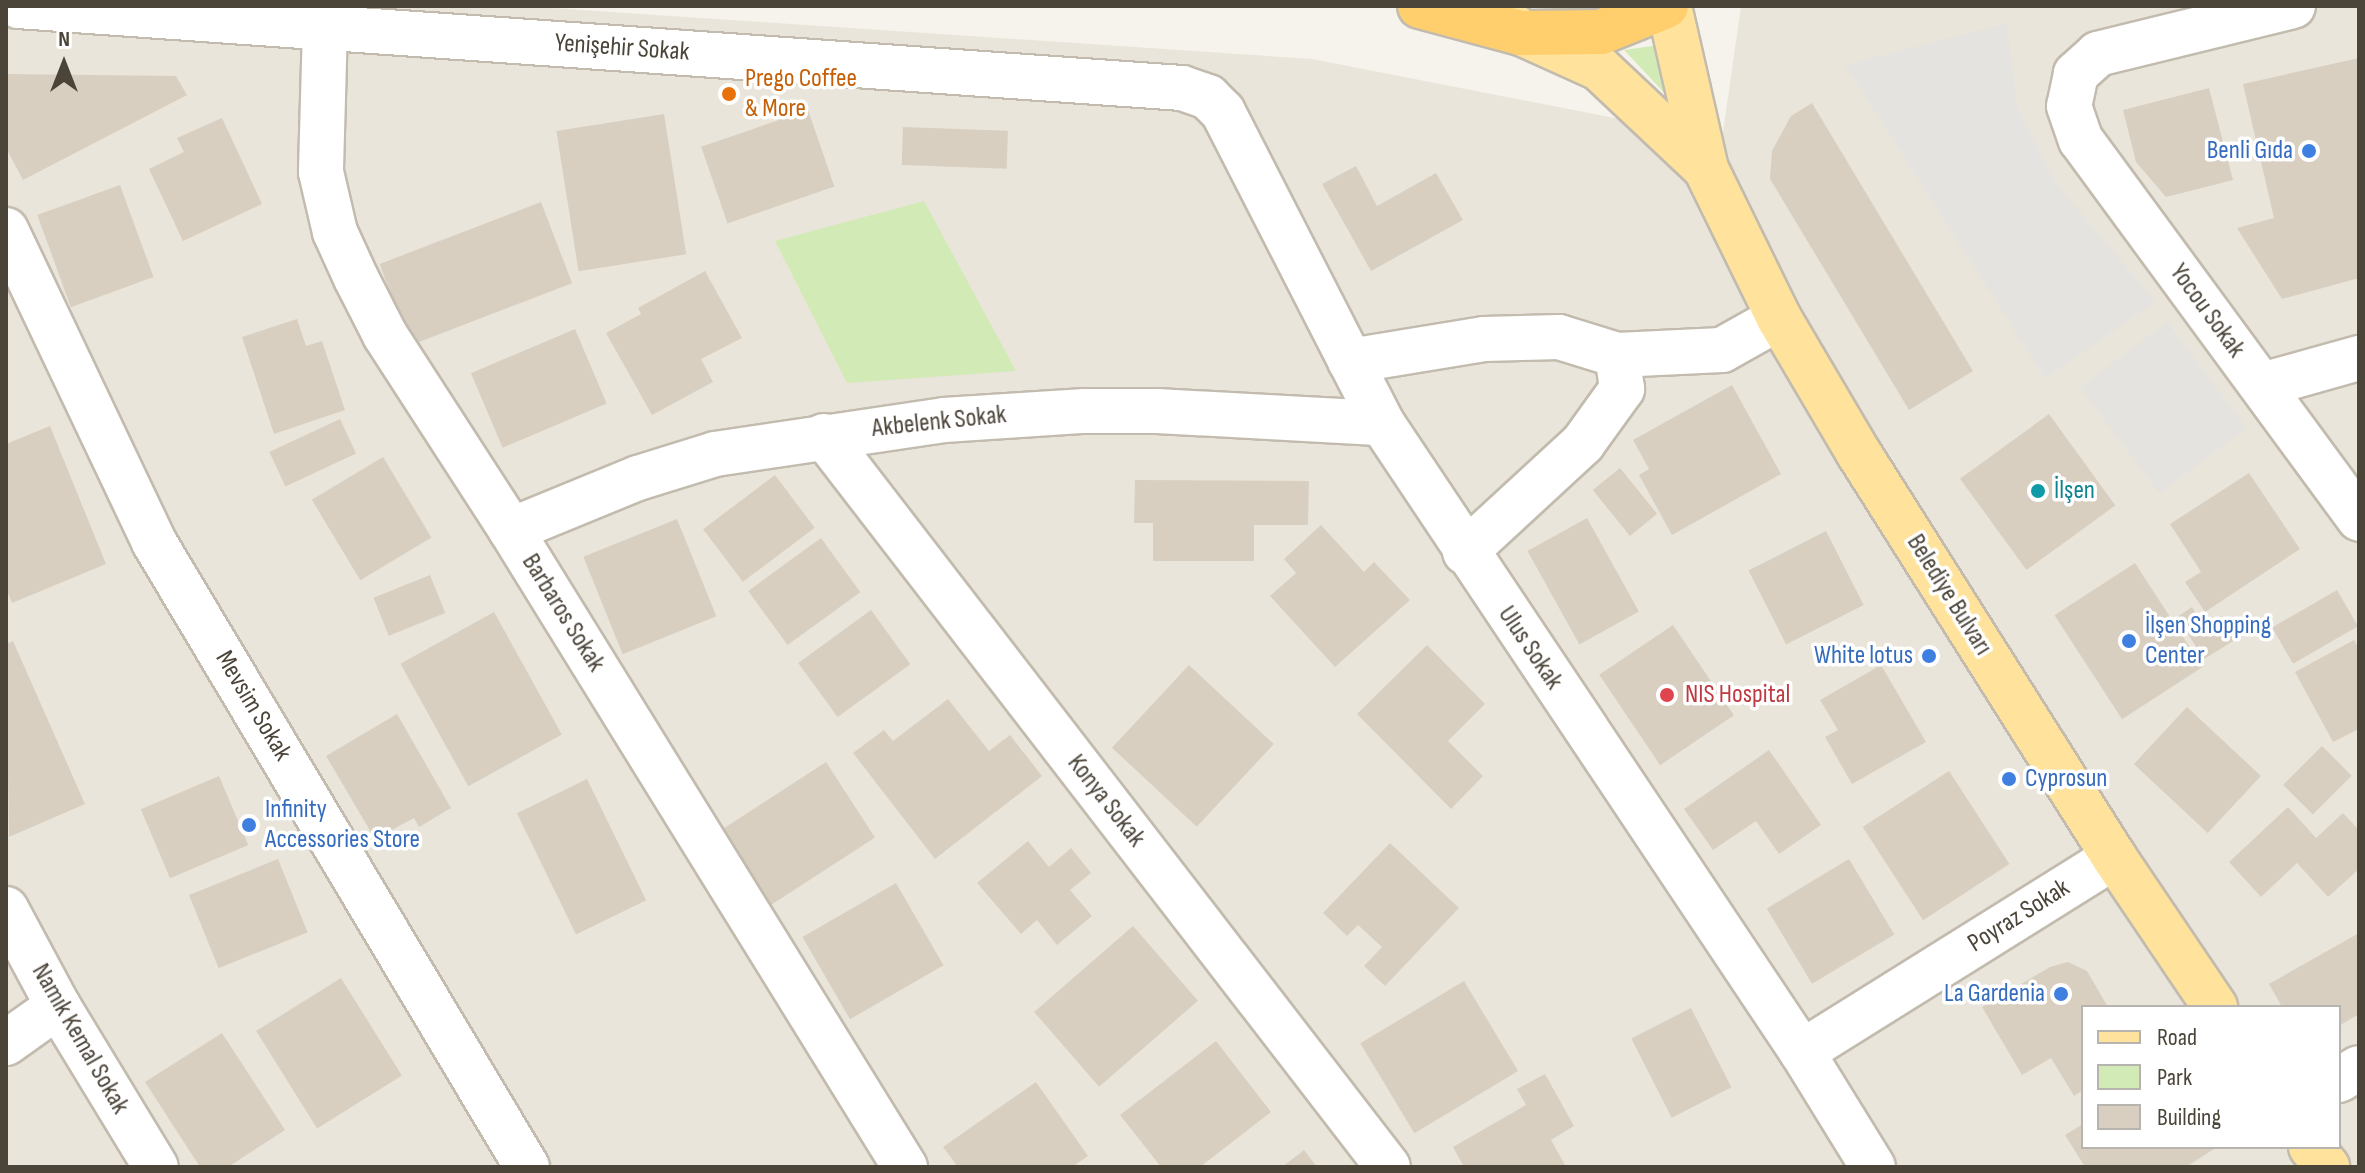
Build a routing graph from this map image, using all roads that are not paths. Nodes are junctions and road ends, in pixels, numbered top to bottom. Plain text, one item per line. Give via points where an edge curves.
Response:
1 (18, 6) edge
2 (1420, 6) edge
3 (1667, 6) edge
4 (2293, 6) edge
5 (1507, 20) edge
6 (325, 26) junction
7 (1220, 109) joint
8 (1706, 169) junction
9 (6, 230) edge
10 (1779, 318) junction
11 (1617, 355) junction
12 (2359, 358) edge
13 (1350, 361) junction
14 (2262, 385) junction
15 (1382, 423) junction
16 (824, 436) junction
17 (2359, 519) edge
18 (511, 530) junction
19 (1465, 552) junction
20 (2114, 857) junction
21 (6, 909) edge
22 (2214, 1005) edge
23 (58, 1006) junction
24 (6, 1043) edge
25 (1802, 1052) junction
26 (2359, 1068) edge
27 (2341, 1079) edge
28 (2313, 1149) edge
29 (156, 1167) edge
30 (527, 1167) edge
31 (905, 1167) edge
32 (1388, 1167) edge
33 (1873, 1167) edge
34 (2327, 1167) edge

1 - 6 street, Yenişehir Sokak
2 - 5 highway
3 - 5 highway via 1601,32
3 - 8 main road, Belediye Bulvarı
4 - 14 street, Yocou Sokak via 2098,54 2076,74 2069,98 2081,140
5 - 8 main road, Belediye Bulvarı via 1599,68
6 - 7 street, Yenişehir Sokak via 1182,88 1204,94
6 - 18 street, Barbaros Sokak via 321,172 335,232 385,335
7 - 13 street, Ulus Sokak
8 - 10 main road, Belediye Bulvarı
9 - 30 street, Mevsim Sokak via 154,542
10 - 11 street via 1722,350
10 - 20 main road, Belediye Bulvarı
11 - 13 street via 1559,337 1499,338
11 - 19 street via 1622,389 1583,443
12 - 14 street
13 - 15 street, Ulus Sokak
14 - 17 street, Yocou Sokak
15 - 16 street, Akbelenk Sokak via 1085,411 944,420
15 - 19 street, Ulus Sokak
16 - 18 street, Akbelenk Sokak via 689,461
16 - 32 street, Konya Sokak
18 - 31 street, Barbaros Sokak
19 - 25 street, Ulus Sokak
20 - 22 main road, Belediye Bulvarı
20 - 25 street, Poyraz Sokak
21 - 23 street, Namık Kemal Sokak
23 - 24 street
23 - 29 street, Namık Kemal Sokak
25 - 33 street, Ulus Sokak
26 - 27 street
28 - 34 main road

